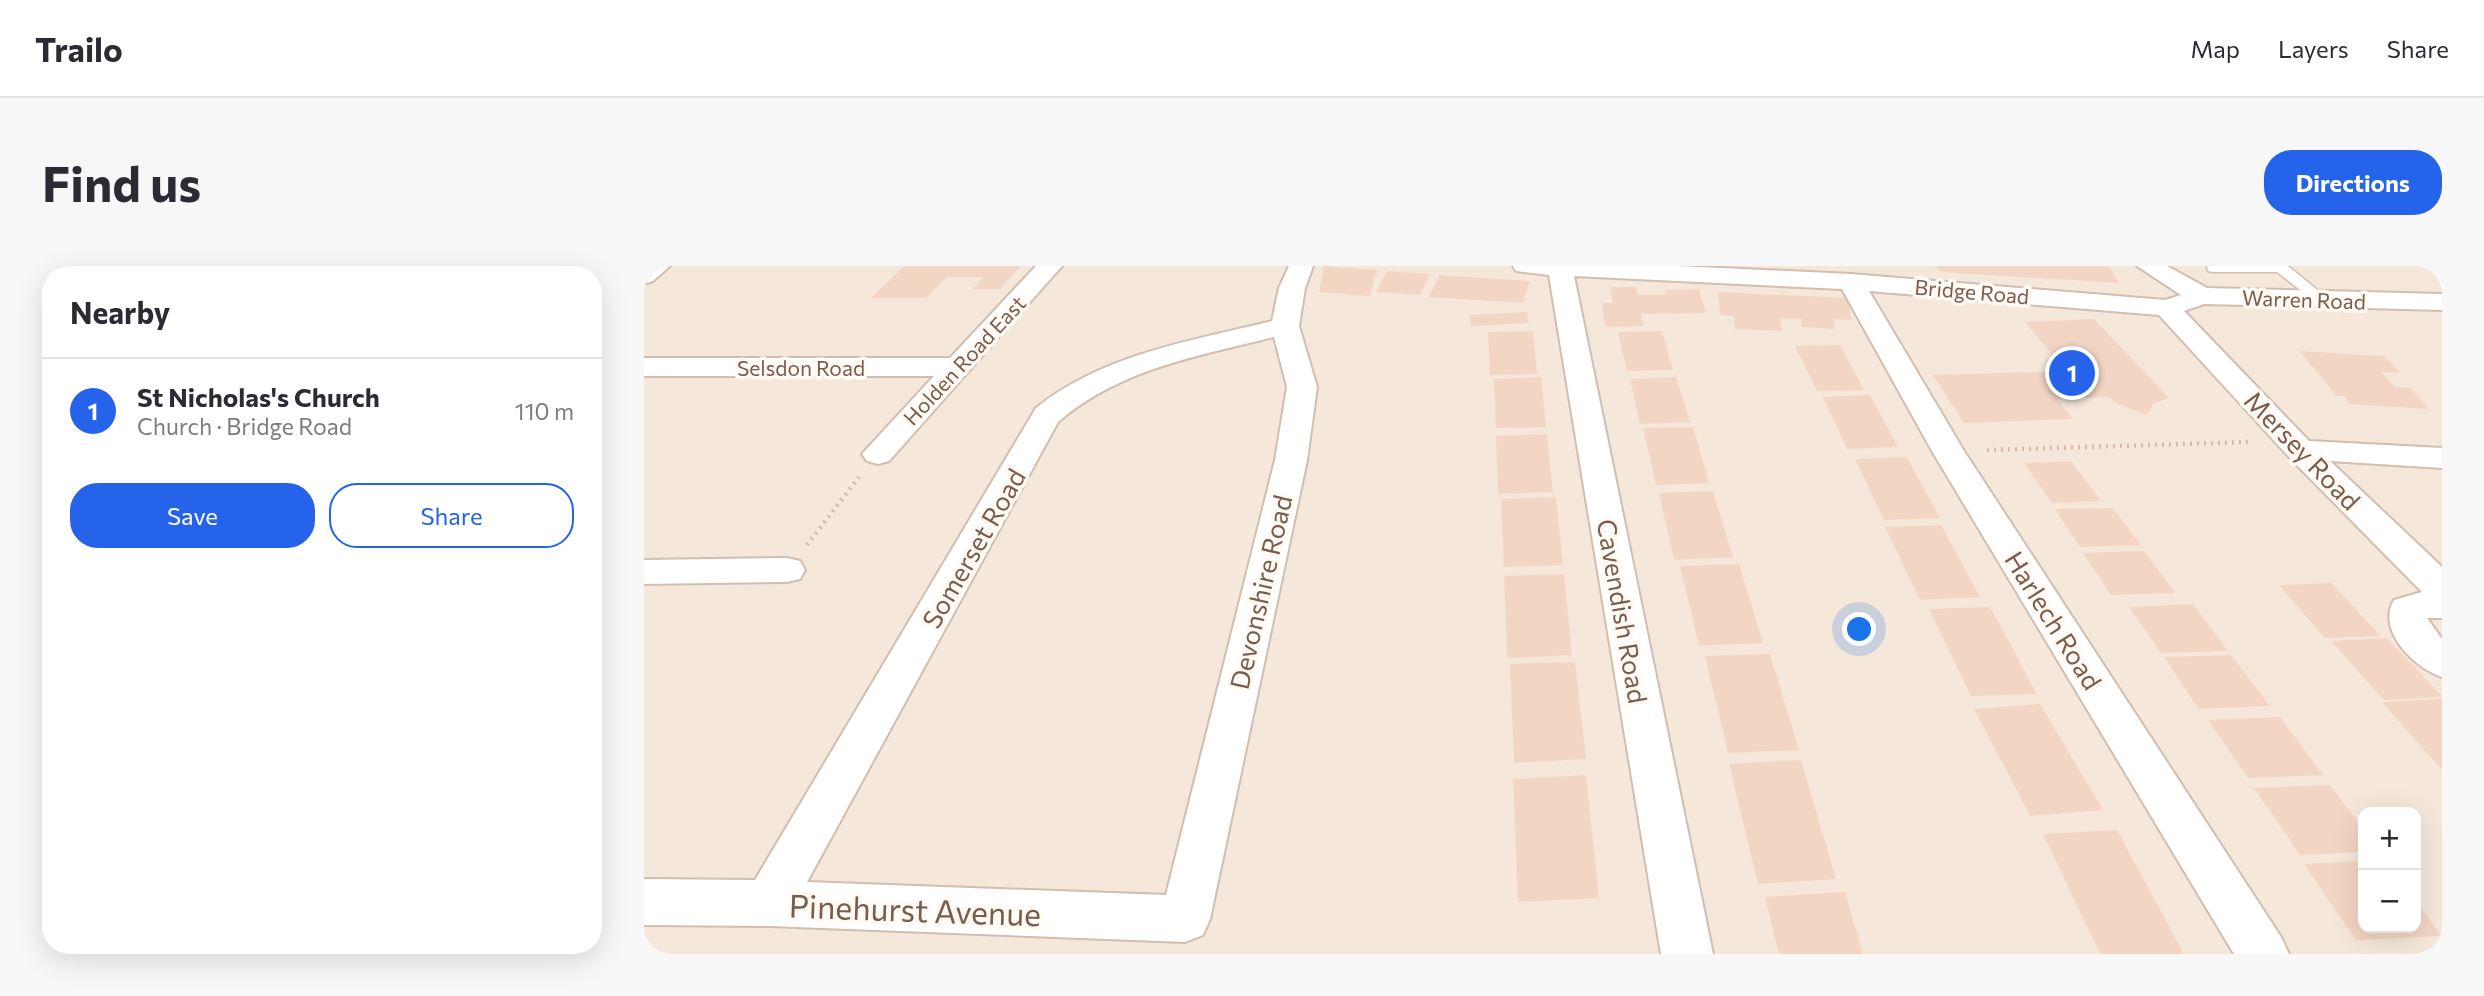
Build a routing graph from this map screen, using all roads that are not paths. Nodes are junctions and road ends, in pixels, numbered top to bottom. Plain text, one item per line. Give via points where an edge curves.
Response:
1 (658, 266) edge
2 (1050, 266) edge
3 (1301, 266) edge
4 (1913, 266) edge
5 (2149, 266) edge
6 (1543, 267) edge
7 (2213, 268) edge
8 (644, 276) edge
9 (1851, 282) junction
10 (1930, 287) junction
11 (2202, 296) junction
12 (2323, 301) junction
13 (2442, 302) edge
14 (2167, 309) junction
15 (1285, 326) junction
16 (644, 367) edge
17 (957, 367) junction
18 (2296, 445) junction
19 (878, 454) road end
20 (2442, 458) edge
21 (787, 570) road end
22 (644, 572) edge
23 (2442, 589) edge
24 (2442, 605) edge
25 (2442, 662) edge
26 (644, 902) edge
27 (769, 903) junction
28 (1185, 919) joint
29 (1687, 954) edge
30 (2263, 954) edge

1 - 8 street
2 - 17 street, Holden Road East
3 - 15 street, Devonshire Road
4 - 10 street
5 - 11 street
6 - 9 street, Bridge Road
6 - 29 street, Cavendish Road
7 - 12 lane via 2281,268
9 - 10 street, Bridge Road
9 - 30 street, Harlech Road via 1948,451
10 - 14 street, Bridge Road
11 - 12 street, Warren Road
11 - 14 street, Warren Road
12 - 13 street, Warren Road
14 - 18 street, Mersey Road
15 - 27 street, Somerset Road via 1129,368 1085,386 1044,417
15 - 28 street, Devonshire Road via 1302,387 1291,460
16 - 17 street, Selsdon Road
17 - 19 street, Holden Road East
18 - 20 street
18 - 23 street, Mersey Road
21 - 22 street
24 - 25 street via 2416,605 2406,616 2409,626
26 - 27 street, Pinehurst Avenue
27 - 28 street, Pinehurst Avenue

